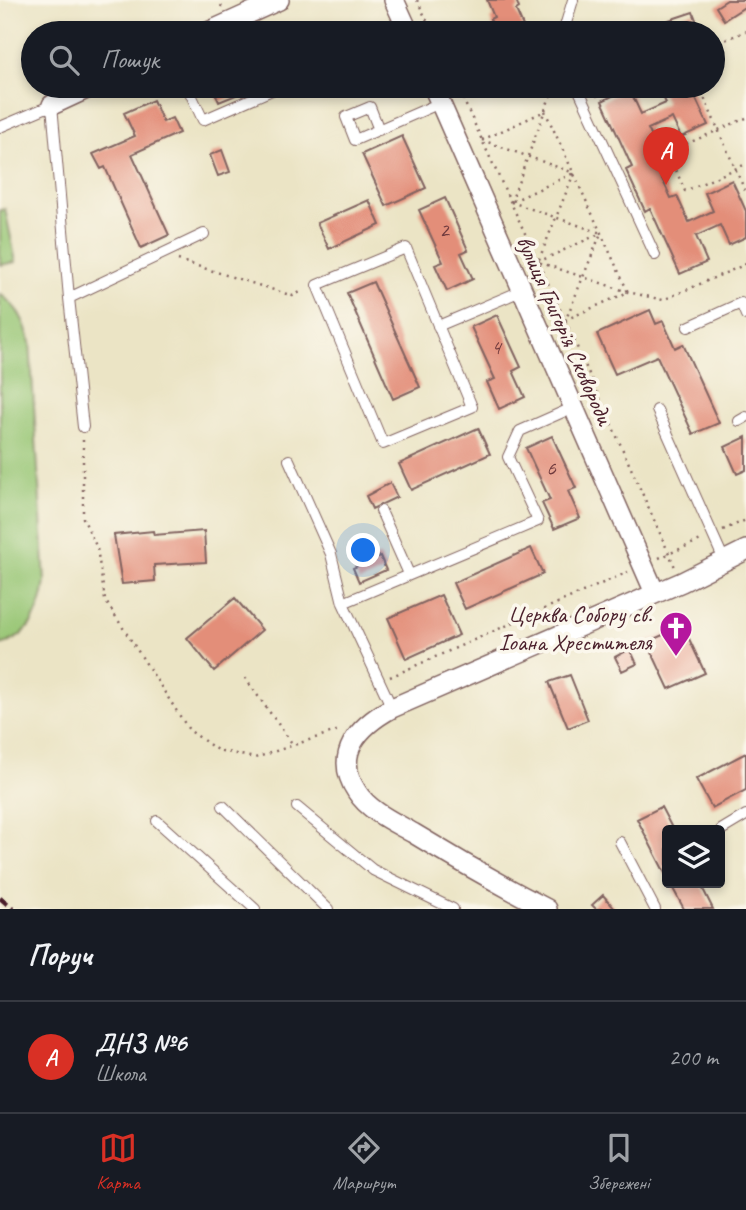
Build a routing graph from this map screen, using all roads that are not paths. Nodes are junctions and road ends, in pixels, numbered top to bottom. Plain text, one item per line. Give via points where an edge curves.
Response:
1 (279, 0) edge
2 (394, 0) edge
3 (573, 0) edge
4 (233, 21) edge
5 (404, 21) edge
6 (567, 21) edge
7 (67, 98) edge
8 (193, 98) edge
9 (253, 98) edge
10 (431, 98) edge
11 (439, 98) edge
12 (583, 98) edge
13 (52, 105) junction
14 (0, 127) edge
15 (379, 130) dead end
16 (204, 234) dead end
17 (655, 256) dead end
18 (521, 291) junction
19 (69, 298) junction
20 (746, 315) edge
21 (439, 326) junction
22 (688, 327) dead end
23 (572, 408) junction
24 (657, 410) dead end
25 (82, 425) road end
26 (289, 460) dead end
27 (381, 511) dead end
28 (746, 550) edge
29 (724, 560) junction
30 (409, 574) junction
31 (654, 593) junction
32 (343, 603) junction
33 (392, 708) junction
34 (223, 806) dead end
35 (297, 807) dead end
36 (746, 815) edge
37 (158, 821) dead end
38 (725, 828) edge
39 (620, 842) dead end
40 (255, 909) edge
41 (328, 909) edge
42 (453, 909) edge
43 (547, 909) edge
44 (656, 909) edge

1 - 4 street
2 - 5 street
3 - 6 lane
7 - 13 street
8 - 9 lane via 203,120
10 - 15 lane
11 - 18 street, вулиця Григорія Сковороди
12 - 17 lane
13 - 14 lane
13 - 19 lane
16 - 19 lane
18 - 21 lane
18 - 23 street, вулиця Григорія Сковороди
19 - 25 lane
20 - 22 lane via 741,303
21 - 21 lane via 407,248 317,285 383,444 472,407
23 - 30 lane via 520,431 508,457 538,521
23 - 31 street, вулиця Григорія Сковороди
24 - 29 lane
26 - 32 lane via 331,554
27 - 30 lane
28 - 29 street
29 - 31 street
30 - 32 lane
31 - 33 street
32 - 33 lane
33 - 43 street via 373,718 354,737 347,760 358,794 375,810 483,876
34 - 41 lane
35 - 42 lane via 373,870
36 - 38 lane
37 - 40 lane
39 - 44 lane

